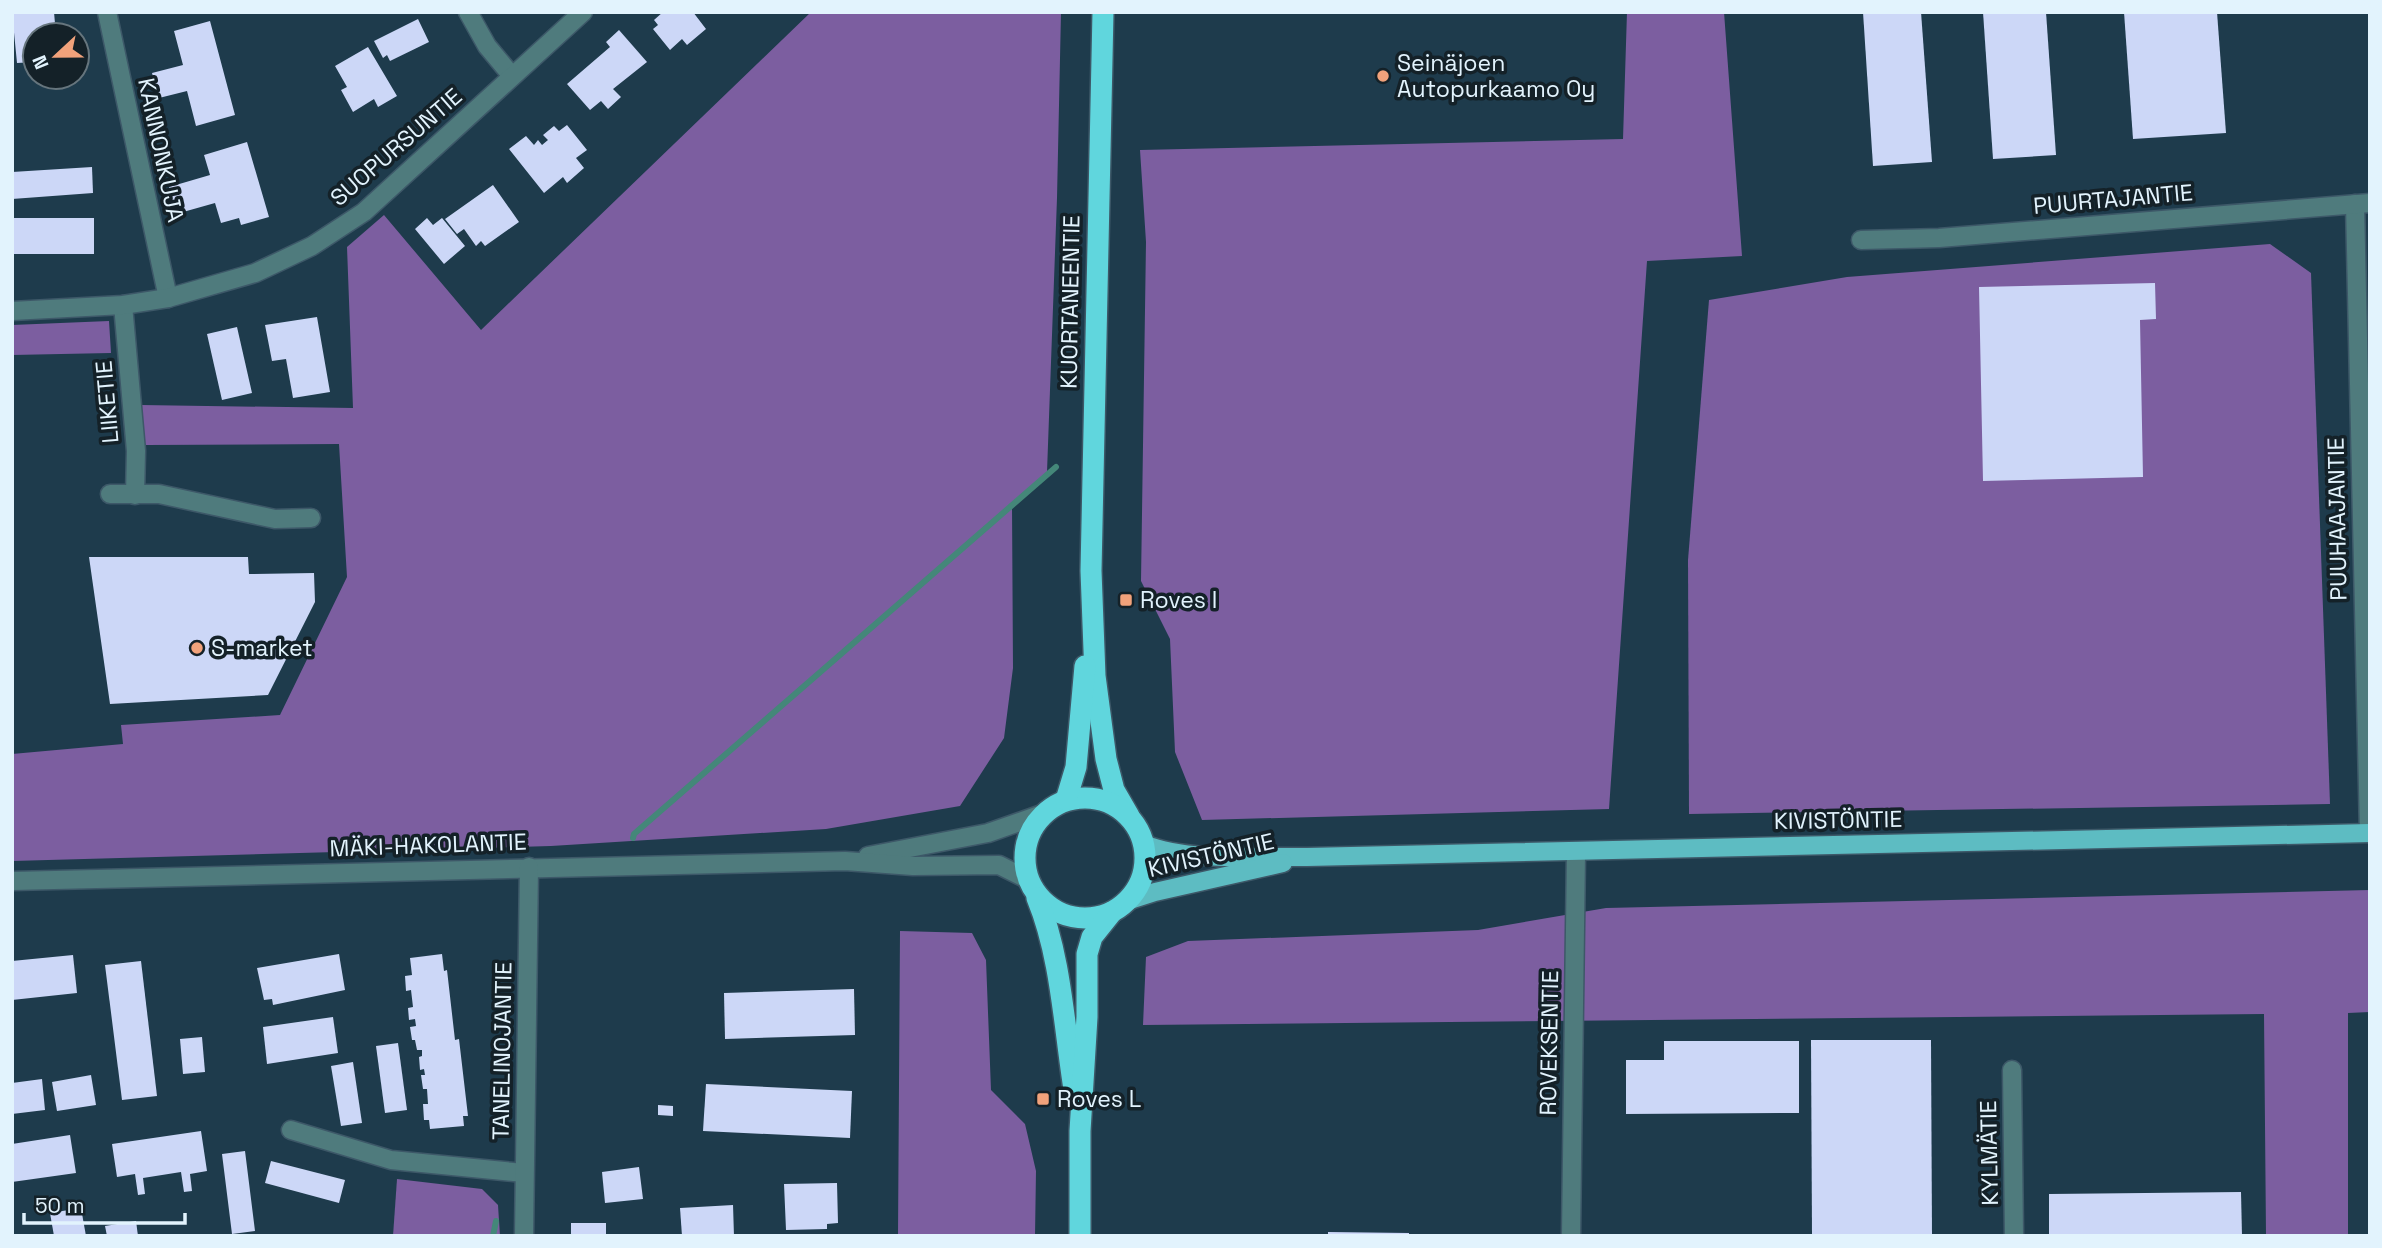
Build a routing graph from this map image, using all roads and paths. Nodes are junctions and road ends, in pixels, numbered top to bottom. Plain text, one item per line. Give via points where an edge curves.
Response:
1 (107, 12) edge
2 (468, 12) edge
3 (583, 12) edge
4 (1102, 12) edge
5 (512, 76) junction
6 (2362, 203) edge
7 (1861, 240) dead end
8 (168, 298) junction
9 (123, 305) junction
10 (12, 311) edge
11 (110, 494) dead end
12 (135, 495) junction
13 (311, 518) dead end
14 (2366, 530) edge
15 (1092, 594) junction
16 (1066, 800) junction
17 (1045, 813) junction
18 (1129, 816) junction
19 (2369, 833) edge
20 (1144, 844) junction
21 (1576, 852) junction
22 (1307, 857) junction
23 (845, 861) junction
24 (529, 867) junction
25 (12, 881) edge
26 (1032, 886) junction
27 (1120, 906) junction
28 (2012, 1070) dead end
29 (291, 1130) dead end
30 (1080, 1131) junction
31 (524, 1173) junction
32 (524, 1236) edge
33 (1080, 1236) edge
34 (1571, 1236) edge
35 (2014, 1236) edge

1 - 8 street, KANNONKUJA
2 - 5 street via 487,46
3 - 5 street, SUOPURSUNTIE
4 - 15 highway, KUORTANEENTIE
5 - 8 street, SUOPURSUNTIE via 364,212 256,273
6 - 7 street, PUURTAJANTIE via 1939,238
6 - 14 street, PUUHAAJANTIE
8 - 9 street, SUOPURSUNTIE
9 - 10 street, SUOPURSUNTIE
9 - 12 street, LIIKETIE via 136,451
11 - 12 street
12 - 13 street via 159,494 275,519
14 - 19 street, PUUHAAJANTIE
15 - 16 highway, KUORTANEENTIE via 1076,767
15 - 18 highway, KUORTANEENTIE via 1095,676 1106,759 1114,790
16 - 17 highway
16 - 18 highway via 1100,799
17 - 23 street, MÄKI-HAKOLANTIE via 988,834
17 - 26 highway via 1028,837 1025,851
18 - 20 highway
19 - 21 main road, KIVISTÖNTIE
20 - 22 main road, KIVISTÖNTIE via 1185,855
20 - 27 highway via 1143,874 1137,889
21 - 22 main road, KIVISTÖNTIE
21 - 34 street, ROVEKSENTIE
22 - 27 main road, KIVISTÖNTIE via 1155,892
23 - 24 street, MÄKI-HAKOLANTIE
23 - 26 street, MÄKI-HAKOLANTIE via 999,865 1017,872
24 - 25 street, MÄKI-HAKOLANTIE
24 - 31 street, TANELINOJANTIE
26 - 27 highway via 1047,905 1078,918 1095,918
26 - 30 highway via 1055,953
27 - 30 highway via 1092,937 1087,954
28 - 35 street, KYLMÄTIE
29 - 31 street via 391,1160
30 - 33 highway
31 - 32 street, TANELINOJANTIE

